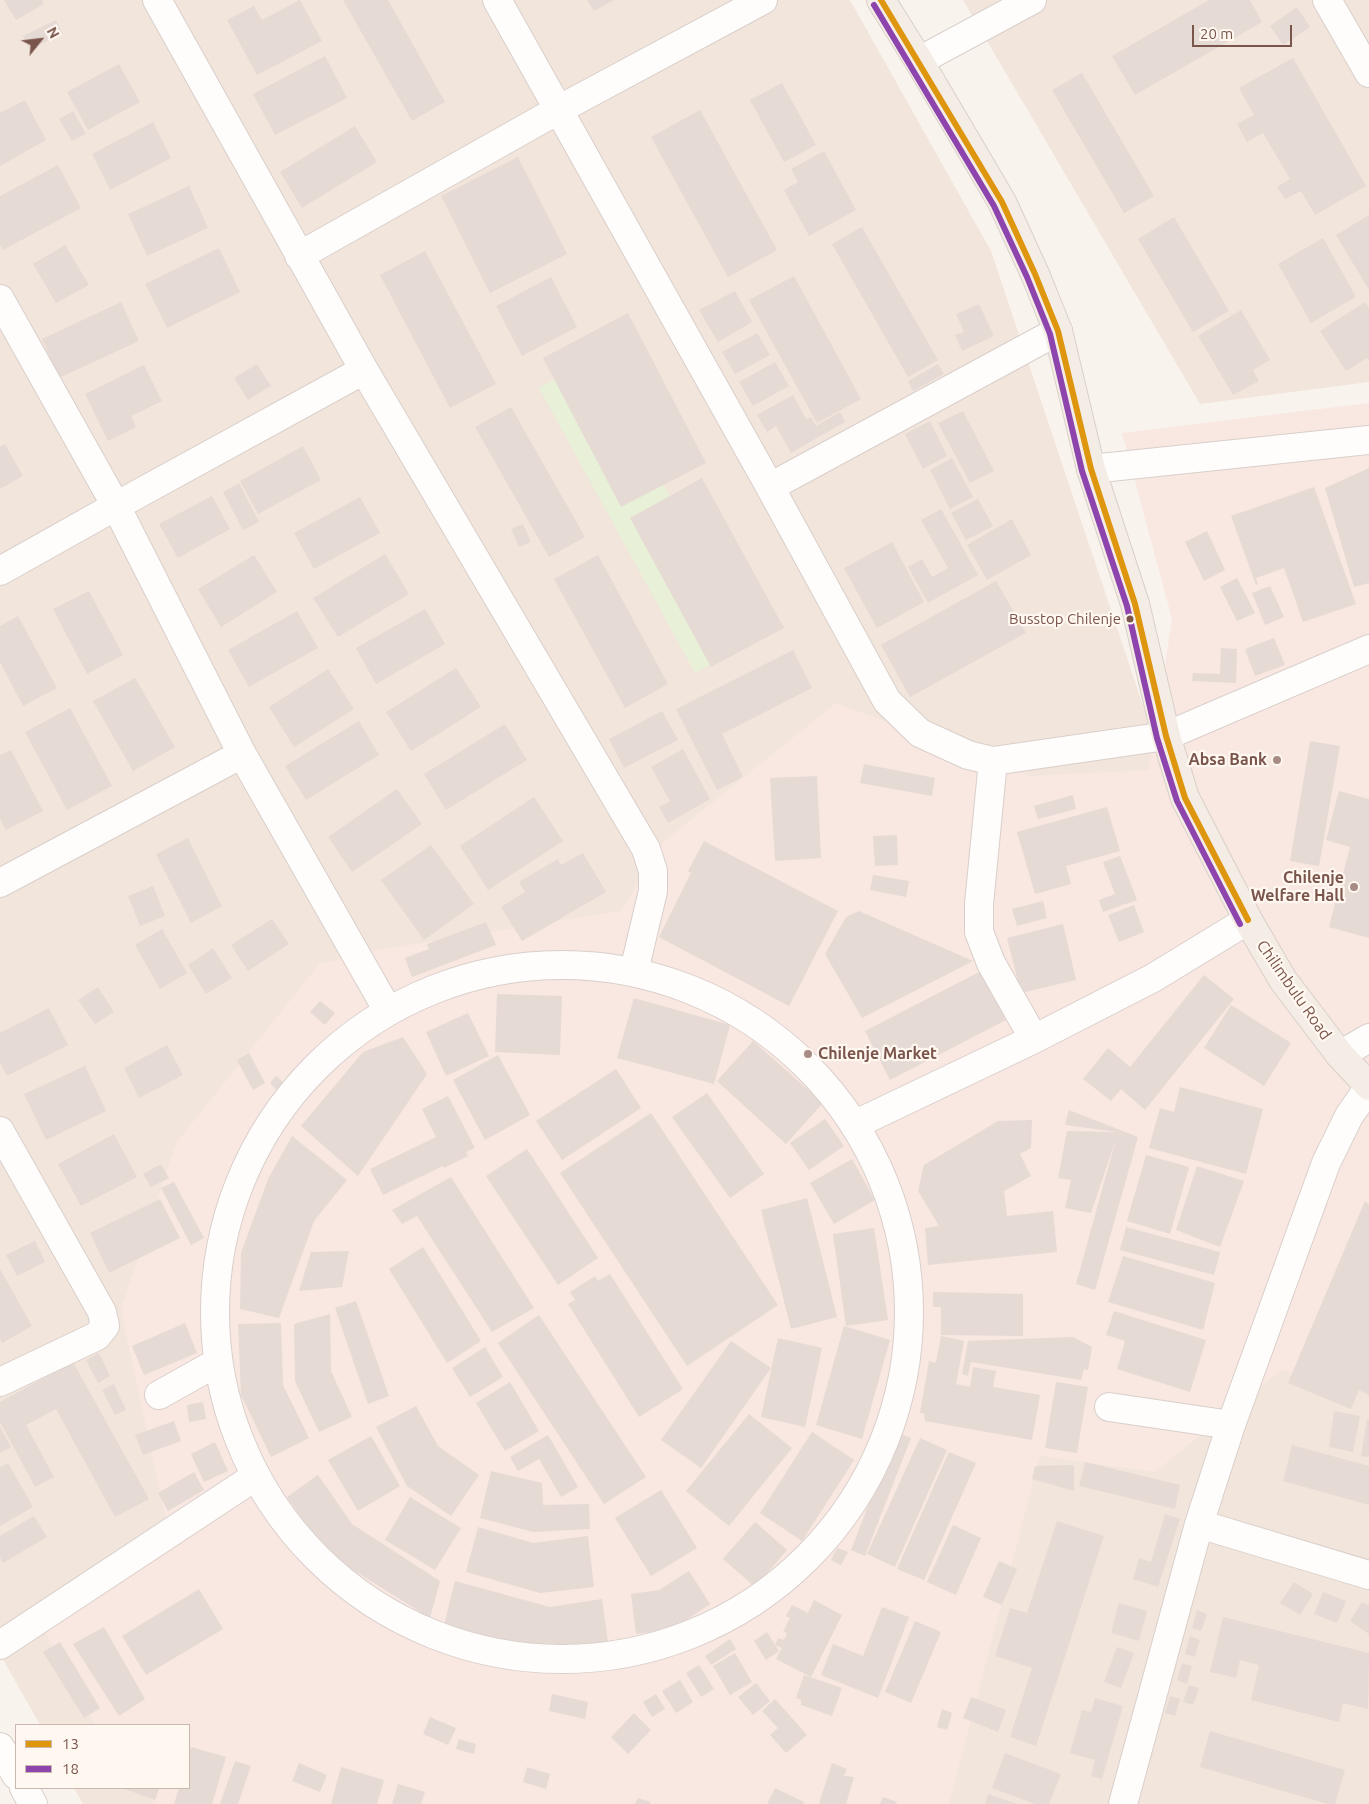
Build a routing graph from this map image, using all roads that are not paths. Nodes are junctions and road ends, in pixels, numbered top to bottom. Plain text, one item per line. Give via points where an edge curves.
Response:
1 (157, 0) edge
2 (497, 0) edge
3 (763, 0) edge
4 (881, 0) edge
5 (1032, 0) edge
6 (1327, 0) edge
7 (919, 61) junction
8 (1369, 73) edge
9 (558, 110) junction
10 (299, 256) junction
11 (0, 299) edge
12 (1058, 331) junction
13 (364, 370) junction
14 (1369, 440) edge
15 (1091, 469) junction
16 (770, 487) junction
17 (116, 506) junction
18 (0, 572) edge
19 (1369, 649) edge
20 (1166, 736) junction
21 (242, 754) junction
22 (993, 761) junction
23 (0, 883) edge
24 (1248, 920) junction
25 (634, 971) junction
26 (387, 1009) junction
27 (1369, 1038) edge
28 (1034, 1039) junction
29 (1340, 1055) junction
30 (1369, 1086) edge
31 (854, 1125) junction
32 (0, 1131) edge
33 (218, 1362) junction
34 (0, 1382) edge
35 (159, 1395) dead end
36 (1109, 1407) dead end
37 (1231, 1425) junction
38 (256, 1476) junction
39 (1198, 1524) junction
40 (1369, 1575) edge
41 (0, 1645) edge
42 (0, 1747) edge
43 (15, 1773) edge
44 (25, 1789) edge
45 (1131, 1802) edge
46 (33, 1804) edge

1 - 10 street
2 - 9 street
3 - 9 street
4 - 7 main road, Chilimbulu Road
5 - 7 street
6 - 8 street
7 - 12 main road, Chilimbulu Road via 1002,202
9 - 10 street
9 - 16 street
10 - 13 street
11 - 17 street
12 - 15 main road, Chilimbulu Road
12 - 16 street
13 - 17 street
13 - 25 street via 646,849 653,871 654,890
14 - 15 street
15 - 20 main road, Chilimbulu Road via 1134,604
16 - 22 street via 887,701 920,733 968,755
17 - 18 street
17 - 21 street
19 - 20 street
20 - 22 street
20 - 24 main road, Chilimbulu Road via 1185,798
21 - 23 street
21 - 26 street
22 - 28 street via 979,932 991,963
24 - 28 street via 1153,978
24 - 29 main road, Chilimbulu Road via 1283,980
25 - 26 street via 549,963 465,976
25 - 31 street via 699,992 759,1026 811,1071
26 - 33 street via 321,1059 268,1123 233,1198 216,1279
27 - 29 street
28 - 31 street
29 - 30 main road, Chilimbulu Road
30 - 37 street via 1349,1116 1326,1163
31 - 38 street via 881,1177 900,1233 908,1291 907,1350 897,1404 873,1462 848,1507 808,1559 763,1596 713,1626 658,1647 600,1658 542,1659 474,1648 428,1633 376,1605 329,1569 289,1526
32 - 34 street via 102,1312 105,1326 97,1336
33 - 35 street
33 - 38 street
36 - 37 street
37 - 39 street
38 - 41 street
39 - 40 street
39 - 45 street
42 - 43 street
44 - 46 street

